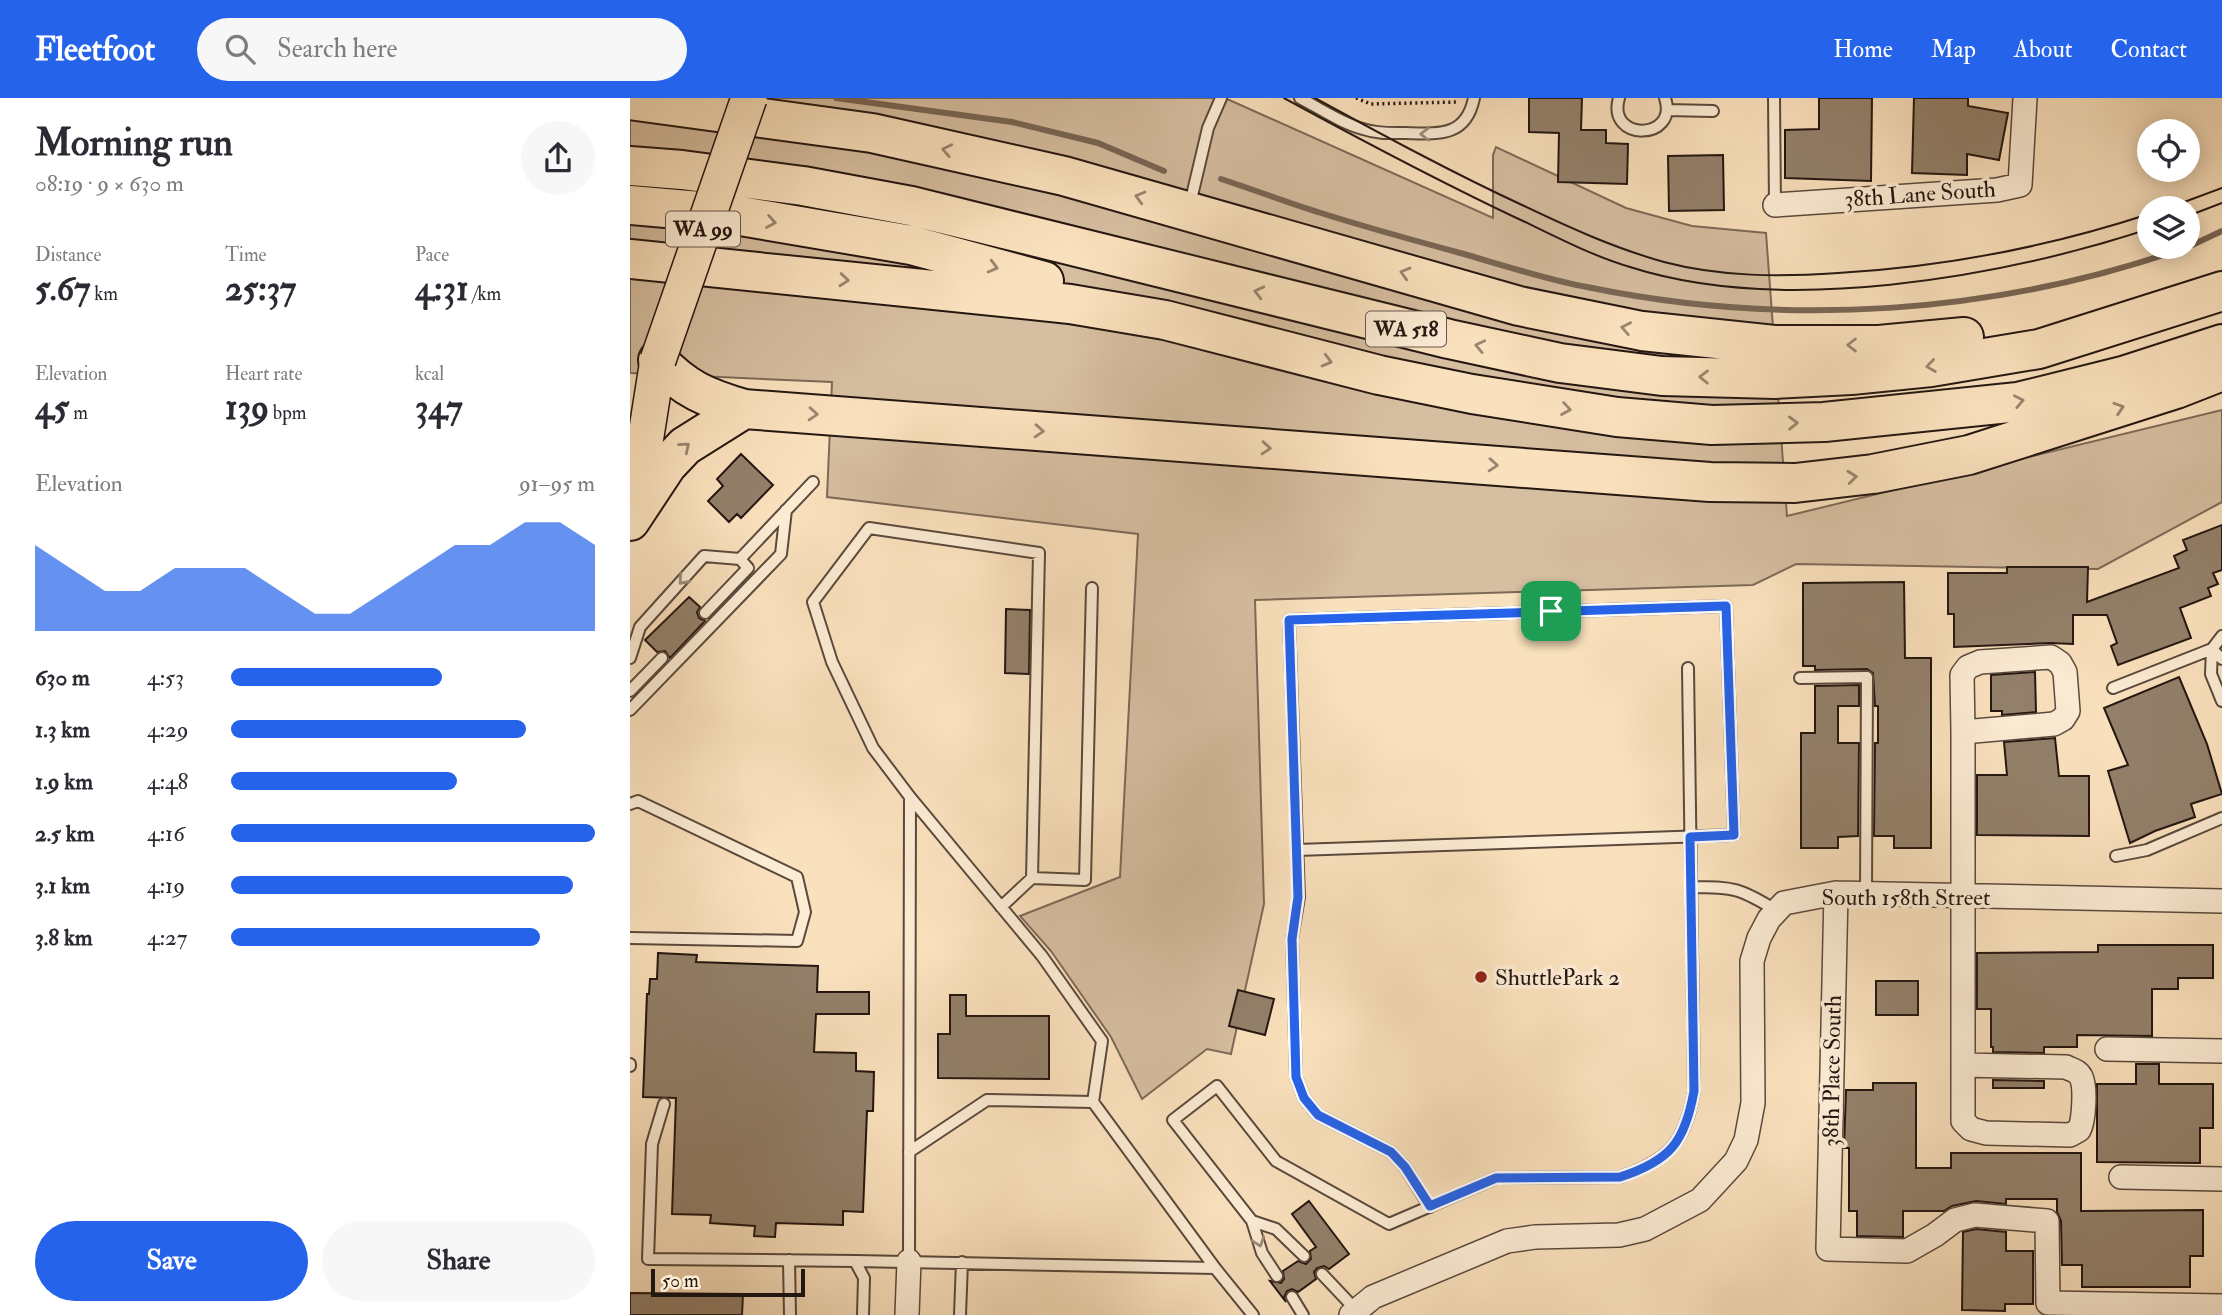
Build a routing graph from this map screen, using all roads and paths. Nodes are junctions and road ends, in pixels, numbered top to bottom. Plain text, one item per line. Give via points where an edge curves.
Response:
1 (749, 98) edge
2 (1221, 98) edge
3 (1300, 98) edge
4 (1356, 98) edge
5 (1619, 98) edge
6 (1665, 98) edge
7 (1774, 98) edge
8 (2025, 98) edge
9 (1474, 100) edge
10 (640, 101) edge
11 (1667, 110) junction
12 (1713, 111) dead end
13 (630, 166) edge
14 (630, 205) edge
15 (1775, 205) joint
16 (1189, 210) junction
17 (630, 259) edge
18 (2205, 297) edge
19 (1166, 320) junction
20 (2222, 344) edge
21 (658, 360) junction
22 (2222, 371) edge
23 (630, 407) edge
24 (744, 409) junction
25 (813, 482) dead end
26 (786, 510) junction
27 (630, 513) edge
28 (630, 521) edge
29 (740, 559) junction
30 (1092, 588) dead end
31 (705, 613) dead end
32 (2222, 636) edge
33 (2212, 649) junction
34 (630, 657) edge
35 (662, 658) dead end
36 (2222, 659) edge
37 (1688, 667) dead end
38 (1800, 678) dead end
39 (2113, 688) dead end
40 (630, 691) edge
41 (2222, 701) edge
42 (630, 710) edge
43 (1963, 732) junction
44 (910, 797) junction
45 (630, 804) edge
46 (2222, 818) edge
47 (1690, 837) junction
48 (1297, 850) junction
49 (2116, 856) dead end
50 (1032, 878) junction
51 (1691, 887) junction
52 (1836, 893) junction
53 (1866, 894) junction
54 (1963, 896) junction
55 (2222, 901) edge
56 (1001, 906) junction
57 (1777, 911) junction
58 (630, 938) edge
59 (2107, 1049) dead end
60 (2222, 1051) edge
61 (1963, 1065) junction
62 (1093, 1102) junction
63 (664, 1104) dead end
64 (909, 1152) junction
65 (2121, 1177) dead end
66 (2222, 1179) edge
67 (1430, 1206) junction
68 (1252, 1221) junction
69 (1304, 1256) dead end
70 (789, 1260) junction
71 (855, 1261) junction
72 (909, 1261) junction
73 (962, 1262) junction
74 (1215, 1268) junction
75 (1322, 1274) dead end
76 (1277, 1276) dead end
77 (1292, 1297) dead end
78 (2222, 1306) edge
79 (1354, 1313) edge
80 (790, 1315) edge
81 (863, 1315) edge
82 (908, 1315) edge
83 (960, 1315) edge
84 (1253, 1315) edge
85 (1303, 1315) edge

1 - 21 main road, WA 99, bridge
2 - 16 lane via 1208,128
9 -> 3 lane via 1468,117 1444,133 1395,133 1365,130
4 - 9 path via 1371,104
5 - 11 lane via 1621,121 1636,131 1655,129
6 - 11 lane
7 - 15 lane
8 - 15 street, 38th Lane South via 2020,185
16 -> 10 highway via 1065,176 872,133
11 - 12 lane
18 -> 13 highway, WA 518 via 2039,349 1931,367 1775,379 1662,376 1560,363 1449,340 911,206 803,186
14 -> 19 highway, WA 518 via 723,214 911,245 1079,290
18 -> 16 highway via 2009,333 1879,345 1774,345 1642,331 1519,306
17 -> 19 highway via 1012,296
19 -> 20 highway, WA 518 via 1472,394 1617,417 1712,425 1824,422 2018,402 2123,376
21 - 23 main road, WA 99
21 - 24 highway via 687,388
21 - 27 main road, WA 99
24 -> 22 highway via 1710,482 1795,483 1873,474 1969,455
28 -> 24 highway via 685,446
25 - 26 lane
26 - 29 lane
26 - 42 lane via 781,554
29 - 31 lane via 748,568
29 -> 34 lane via 704,556 640,627
30 - 50 lane via 1085,880
32 - 33 lane
33 - 36 lane
33 - 39 lane
33 - 41 lane via 2211,674
35 - 40 lane
37 - 47 lane
38 - 53 lane via 1867,677
43 - 43 street via 1962,675 1968,667 1980,662 2051,657 2060,663 2068,711 2063,719 2054,724
43 - 54 street
44 - 50 lane via 864,731 832,662 813,603 869,528 1039,553
44 - 56 lane
44 - 64 lane
45 - 58 lane via 638,801 797,877 805,912 797,942
46 - 49 lane via 2147,850
47 - 48 lane
47 - 48 lane via 1734,835 1726,606 1289,620
47 - 51 lane
48 - 67 lane via 1298,897 1292,939 1296,1077 1304,1098 1318,1115 1391,1152
50 - 56 lane
51 - 57 lane via 1735,888
51 - 67 lane via 1694,1091 1682,1137 1663,1157 1620,1177 1496,1178
52 - 53 street, South 158th Street
52 - 57 street, South 158th Street via 1784,903
52 - 78 street, 38th Place South via 1828,1249 1907,1251 1955,1220 1975,1215 2048,1221 2048,1303
53 - 54 street, South 158th Street
54 - 55 street, South 158th Street
54 - 61 street
56 - 62 lane via 1102,1041
57 - 79 street via 1759,938 1752,961 1753,1103 1746,1140 1736,1161 1700,1200 1645,1229 1619,1235 1507,1241 1373,1297
59 - 60 street
61 - 61 street via 1963,1121 1971,1129 2070,1135 2079,1130 2083,1122 2082,1079 2077,1072 2067,1067
62 - 64 lane via 987,1100
62 - 74 lane
63 - 70 lane via 652,1144 648,1259
64 - 72 lane
65 - 66 street
67 - 68 lane via 1389,1224 1276,1161 1217,1086 1173,1119
68 - 69 lane via 1276,1229
68 -> 76 lane via 1262,1253
70 - 71 lane
70 - 80 lane
71 - 72 lane
71 - 81 lane via 864,1278
72 - 73 lane
72 - 82 street
73 - 74 lane
73 - 83 lane
74 - 84 lane
75 - 79 lane
77 - 85 lane

